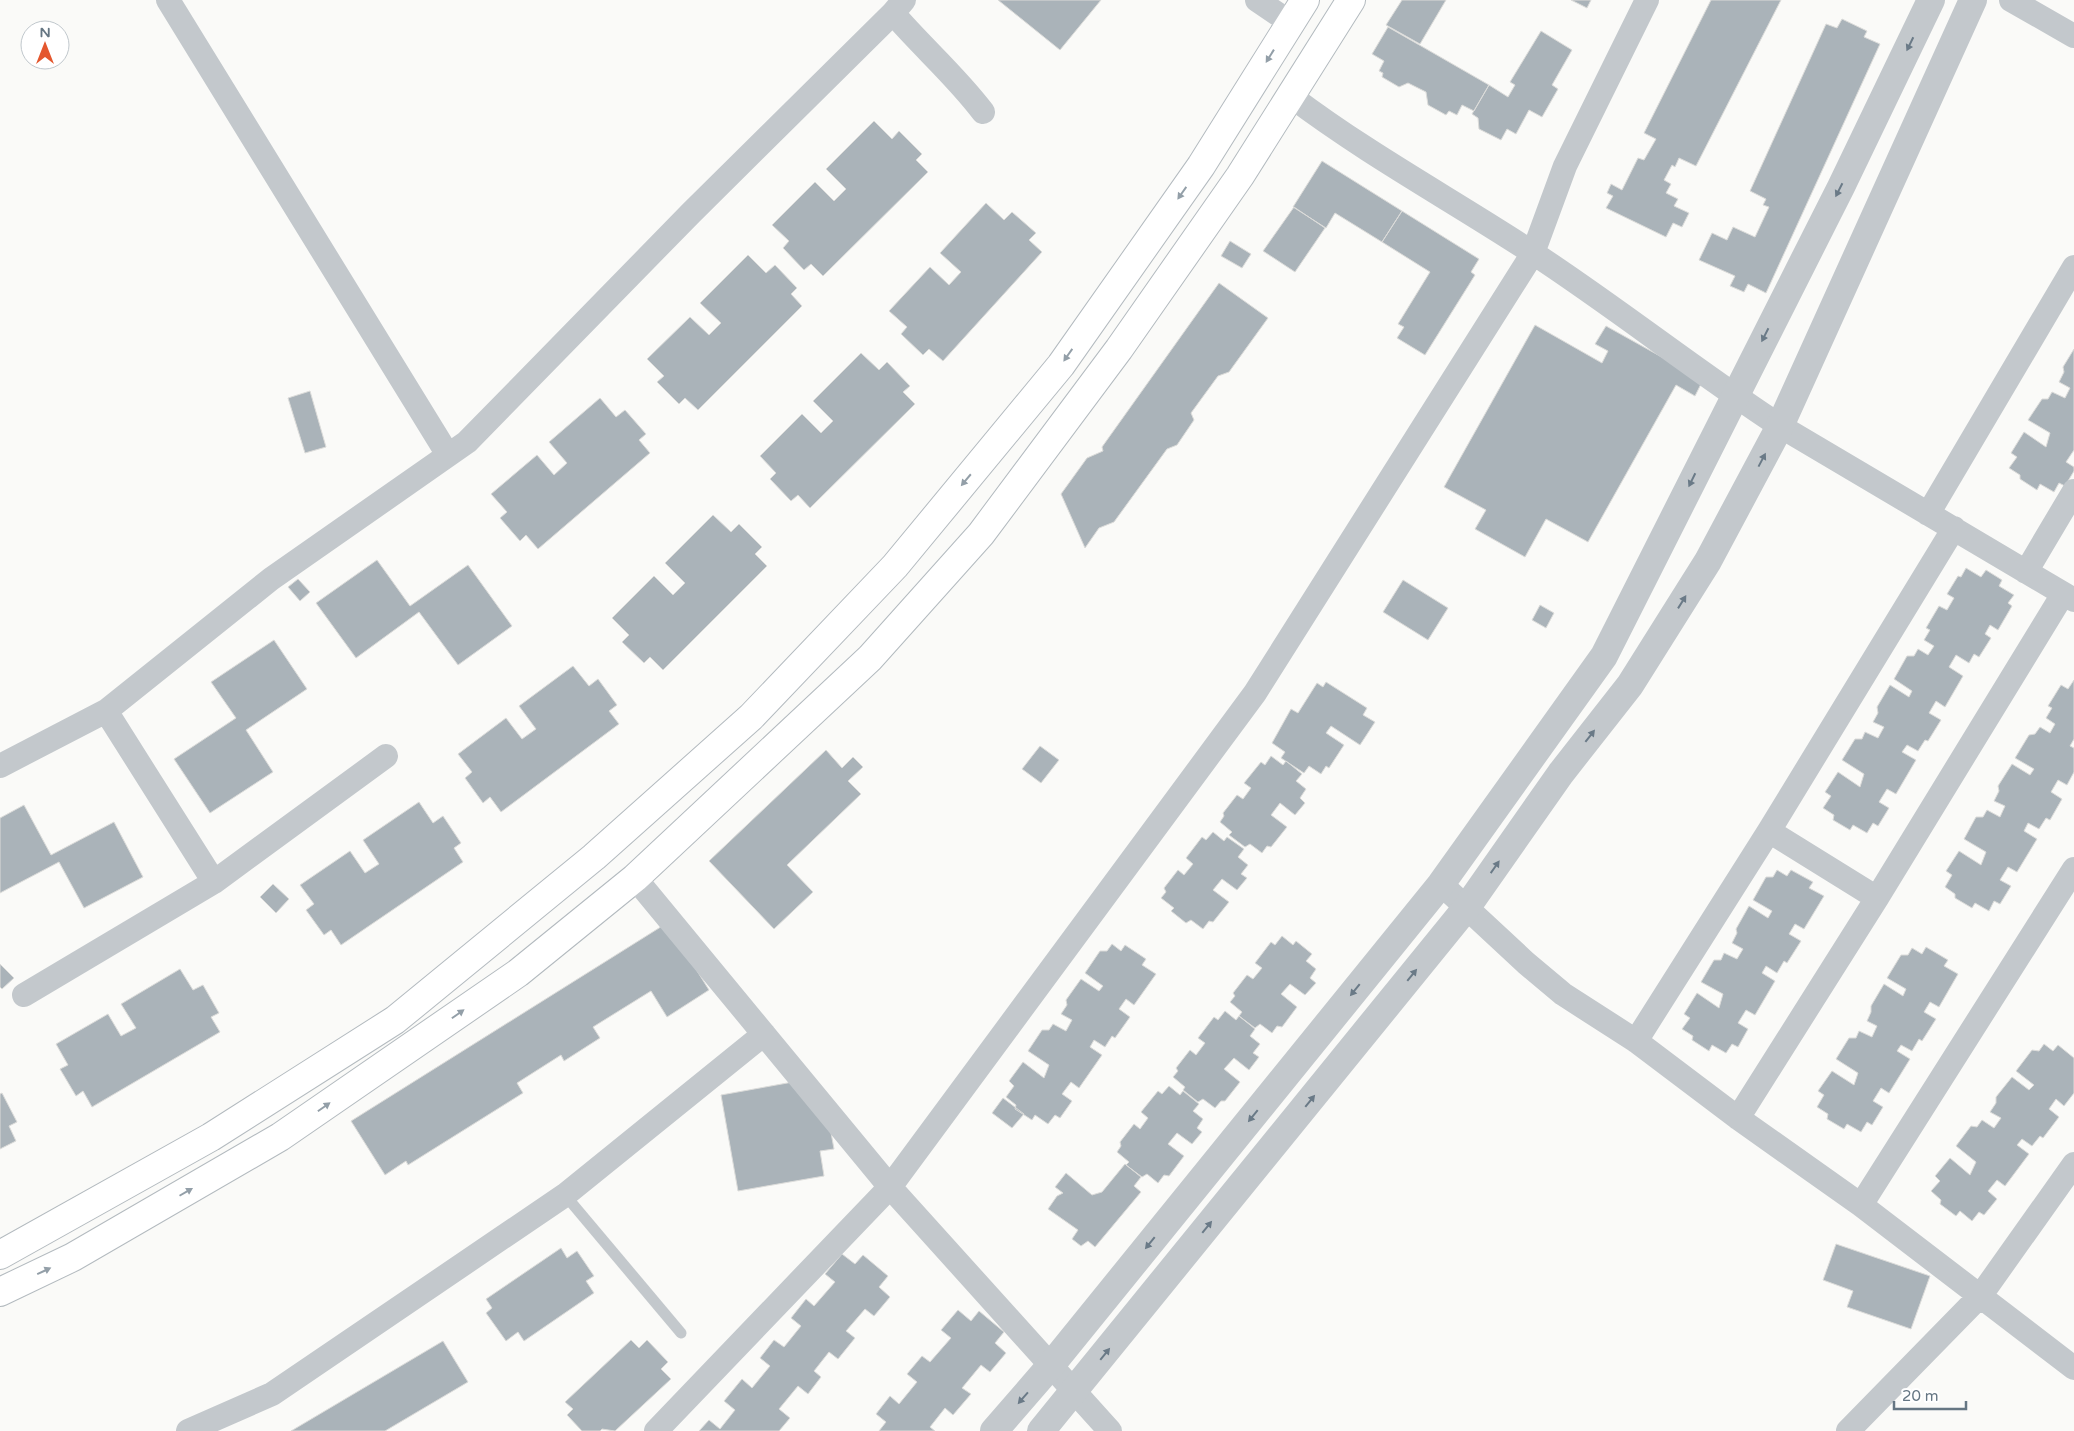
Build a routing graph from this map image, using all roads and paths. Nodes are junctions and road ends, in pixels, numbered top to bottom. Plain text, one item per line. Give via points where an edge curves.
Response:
1 (168, 0) edge
2 (1257, 0) edge
3 (1305, 0) edge
4 (1352, 0) edge
5 (1647, 0) edge
6 (1931, 0) edge
7 (1973, 0) edge
8 (2010, 0) edge
9 (898, 6) edge
10 (1291, 23) junction
11 (2074, 36) edge
12 (1292, 97) junction
13 (983, 112) dead end
14 (1533, 253) junction
15 (2074, 267) edge
16 (1088, 327) junction
17 (1119, 349) junction
18 (1734, 396) junction
19 (1780, 426) junction
20 (448, 455) junction
21 (2074, 491) edge
22 (1928, 514) junction
23 (1954, 528) junction
24 (2026, 572) junction
25 (2069, 597) edge
26 (106, 711) junction
27 (386, 756) dead end
28 (0, 766) edge
29 (1769, 831) junction
30 (2074, 869) edge
31 (635, 878) junction
32 (214, 882) junction
33 (1441, 884) junction
34 (1877, 898) junction
35 (1467, 907) junction
36 (24, 995) dead end
37 (764, 1034) junction
38 (1636, 1041) junction
39 (1738, 1118) junction
40 (2074, 1164) edge
41 (890, 1187) junction
42 (565, 1195) junction
43 (1861, 1205) junction
44 (0, 1255) edge
45 (0, 1292) edge
46 (1981, 1295) junction
47 (680, 1333) dead end
48 (1052, 1364) junction
49 (2074, 1368) edge
50 (1075, 1392) junction
51 (188, 1431) edge
52 (656, 1431) edge
53 (994, 1431) edge
54 (1041, 1431) edge
55 (1110, 1431) edge
56 (1848, 1431) edge

1 - 20 street
2 - 10 street
3 - 10 main road
4 - 12 main road
5 - 14 street via 1564,166
6 -> 18 street
7 - 19 street
8 - 11 street
9 - 13 street via 919,42 964,87
9 - 20 street via 467,442
10 -> 16 main road via 1201,166
12 - 14 street via 1387,164
12 - 17 main road
14 - 18 street
14 - 41 street via 1255,692
15 - 22 street
16 - 17 main road
16 -> 44 main road via 1061,366 895,566 751,717 594,857 395,1020 211,1137
17 - 31 main road via 981,534 870,658
18 - 19 street
18 -> 33 street via 1604,656
19 - 22 street
35 -> 19 street via 1561,773 1630,685 1708,560
20 - 26 street via 270,579
21 - 24 street
22 - 23 street
23 - 24 street
23 - 29 street
24 - 25 street
25 - 34 street
26 - 28 street
26 - 32 street
27 - 32 street
29 - 34 street
29 - 38 street
30 - 43 street
31 - 37 street
45 -> 31 main road via 73,1257 280,1137 518,973
32 - 36 street
33 - 35 street
33 -> 48 street
34 - 39 street
35 - 38 street via 1526,964 1563,994
50 -> 35 street
37 - 41 street
37 - 42 street
38 - 39 street
39 - 43 street
40 - 46 street
41 - 48 street
41 - 52 street
42 - 47 lane
42 - 51 street via 272,1394
43 - 46 street
46 - 49 street
46 - 56 street
48 - 50 street
48 -> 53 street
50 - 54 street
50 - 55 street

